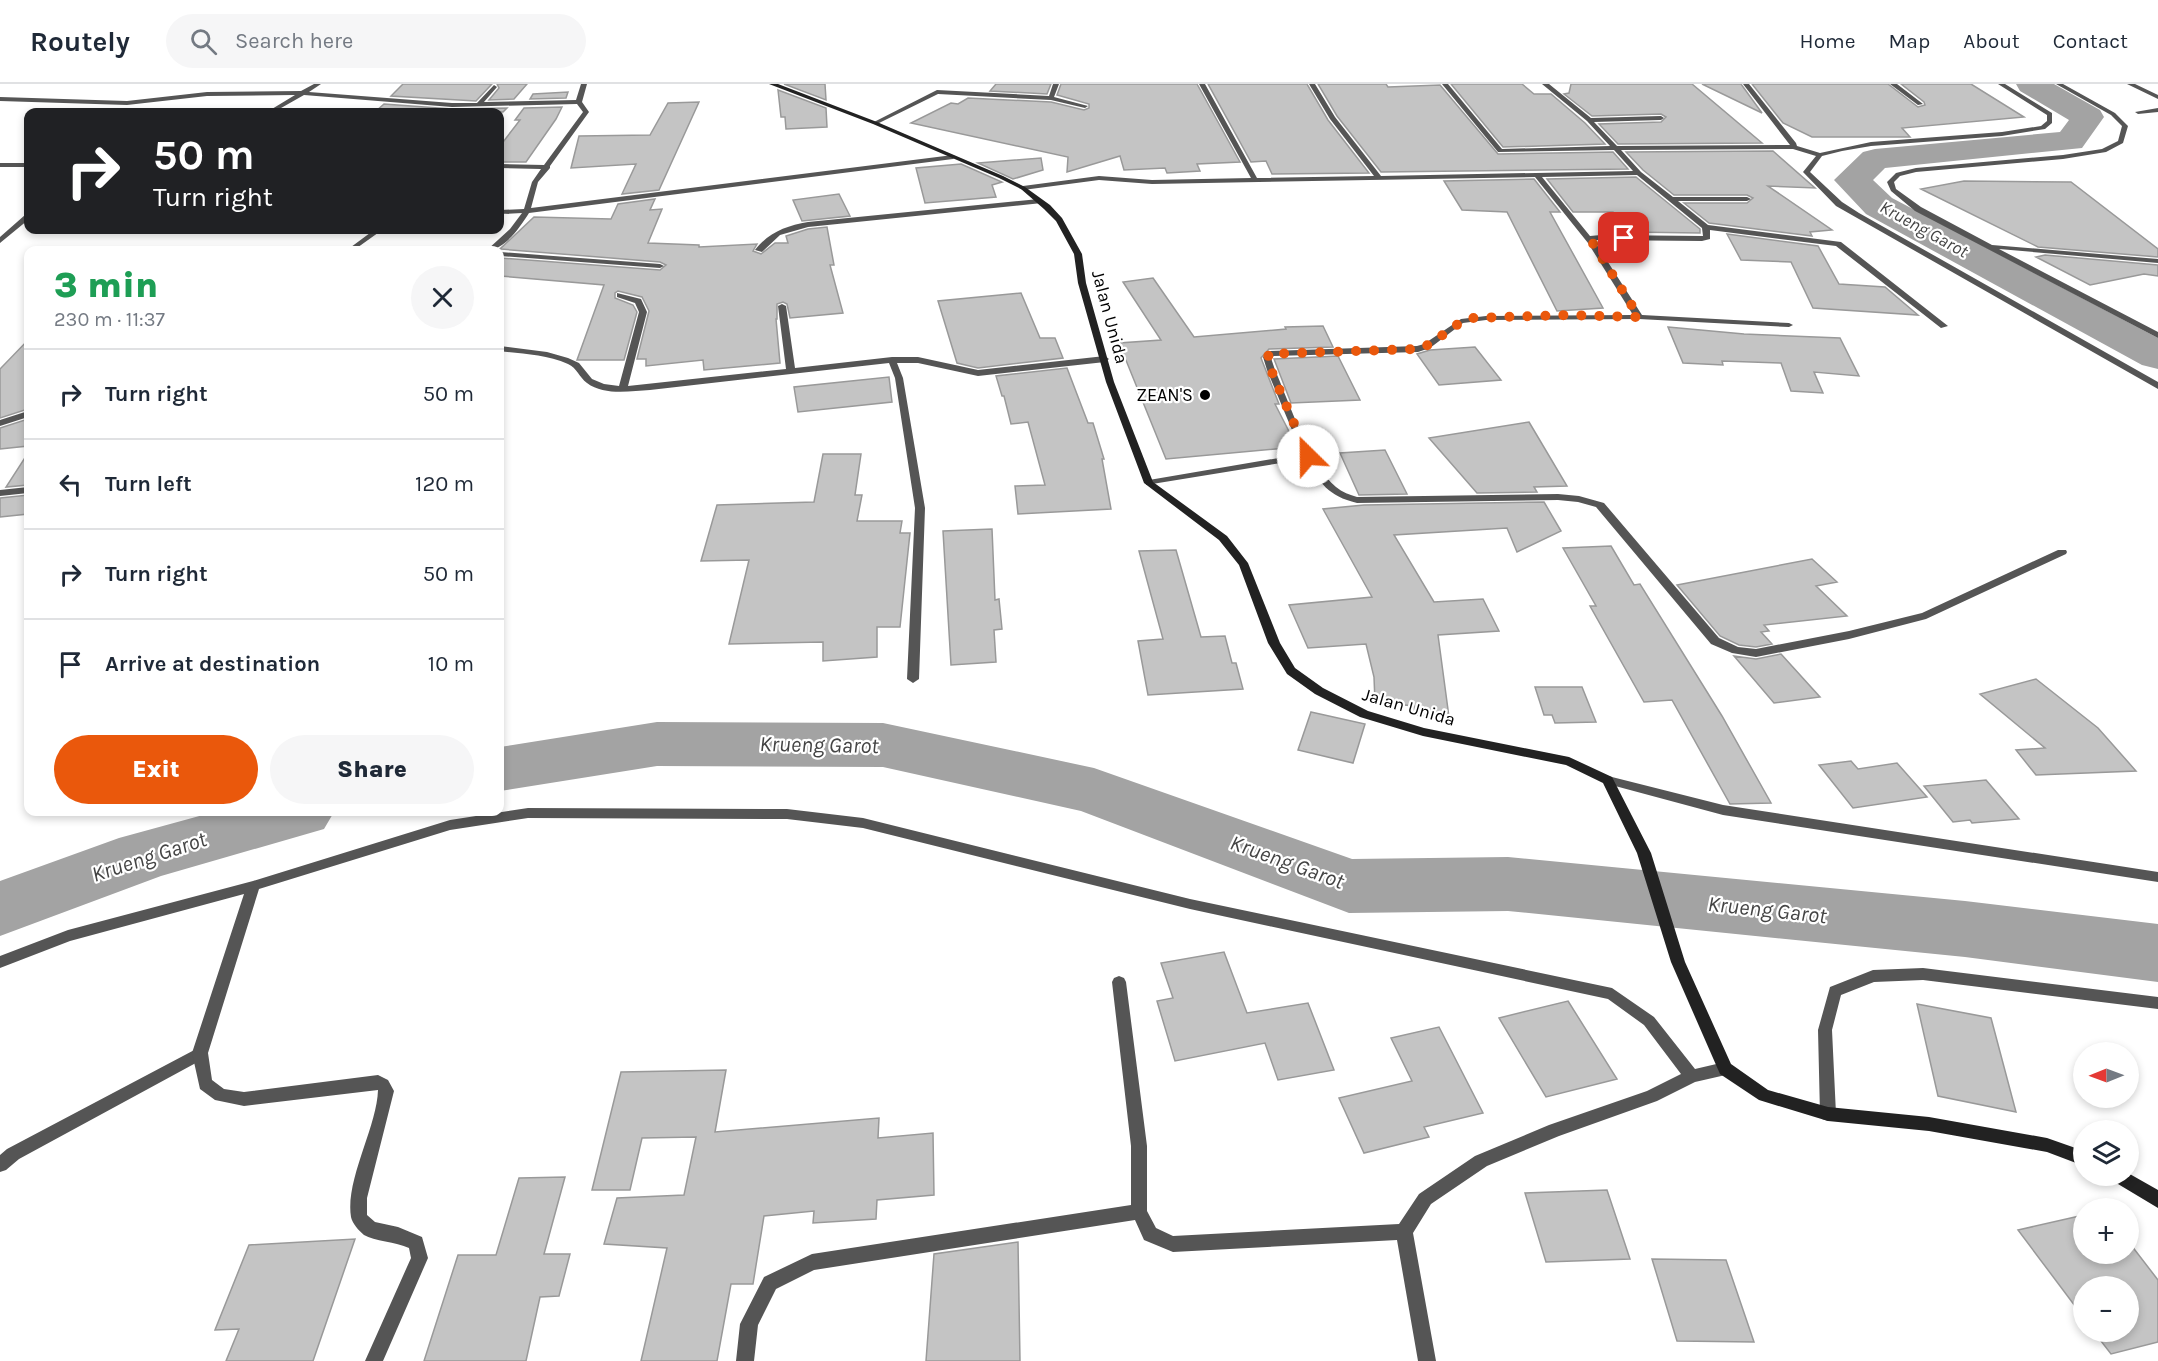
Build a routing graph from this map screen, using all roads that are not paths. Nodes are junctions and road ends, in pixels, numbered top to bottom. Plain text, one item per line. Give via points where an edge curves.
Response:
1 (318, 84) edge
2 (584, 84) edge
3 (772, 84) edge
4 (950, 84) edge
5 (1056, 84) edge
6 (1202, 84) edge
7 (1312, 84) edge
8 (1445, 84) edge
9 (1545, 84) edge
10 (1746, 84) edge
11 (1893, 84) edge
12 (2001, 84) edge
13 (2059, 84) edge
14 (2130, 84) edge
15 (494, 87) dead end
16 (937, 92) junction
17 (303, 93) junction
18 (2158, 97) edge
19 (1051, 98) junction
20 (0, 99) edge
21 (579, 102) junction
22 (1920, 104) dead end
23 (452, 105) junction
24 (478, 105) junction
25 (1085, 106) dead end
26 (277, 108) edge
27 (448, 108) edge
28 (2158, 110) edge
29 (2138, 112) dead end
30 (1661, 118) dead end
31 (1589, 120) junction
32 (875, 123) junction
33 (1793, 147) junction
34 (1613, 148) junction
35 (1820, 154) junction
36 (953, 157) junction
37 (0, 165) edge
38 (24, 165) edge
39 (504, 166) edge
40 (548, 167) junction
41 (1639, 173) junction
42 (1536, 174) junction
43 (1378, 177) junction
44 (1254, 178) junction
45 (1023, 188) junction
46 (1673, 199) junction
47 (1747, 199) dead end
48 (1039, 201) junction
49 (527, 211) junction
50 (504, 212) edge
51 (24, 220) edge
52 (19, 224) junction
53 (24, 225) edge
54 (1706, 227) junction
55 (372, 234) edge
56 (0, 241) edge
57 (1592, 242) junction
58 (1986, 244) junction
59 (356, 246) edge
60 (495, 246) edge
61 (759, 250) dead end
62 (504, 254) edge
63 (2158, 261) edge
64 (660, 266) dead end
65 (620, 295) dead end
66 (782, 306) dead end
67 (1639, 317) junction
68 (1789, 325) dead end
69 (1944, 326) dead end
70 (2158, 335) edge
71 (504, 350) edge
72 (1105, 359) junction
73 (892, 360) junction
74 (791, 372) junction
75 (2158, 386) edge
76 (623, 388) junction
77 (24, 415) edge
78 (0, 423) edge
79 (1308, 456) junction
80 (1149, 483) junction
81 (24, 490) edge
82 (0, 493) edge
83 (2062, 552) dead end
84 (913, 679) dead end
85 (1608, 780) junction
86 (2158, 877) edge
87 (254, 886) junction
88 (0, 962) edge
89 (1119, 982) dead end
90 (2158, 1003) edge
91 (200, 1053) junction
92 (1725, 1069) junction
93 (1692, 1076) junction
94 (1828, 1114) junction
95 (2073, 1155) edge
96 (0, 1165) edge
97 (2138, 1186) edge
98 (2158, 1200) edge
99 (1139, 1212) junction
100 (1404, 1232) junction
101 (374, 1361) edge
102 (745, 1361) edge
103 (1427, 1361) edge

1 - 17 street
2 - 21 street
3 - 32 street, Jalan Unida
4 - 16 street
5 - 19 street
6 - 44 street
7 - 43 street via 1332,118
8 - 34 street via 1500,152
9 - 31 street
10 - 33 street
11 - 22 street
12 - 35 street via 2050,114 2050,122 2043,128 1870,144
13 - 58 street via 2113,114 2125,126 2121,142 2104,151 2062,157 1916,170 1898,174 1890,182 1893,190 1918,209
14 - 18 street
15 - 24 street
16 - 19 street
16 - 32 street
17 - 20 street via 207,94 127,103
17 - 23 street
17 - 26 street
19 - 25 street
21 - 24 street
21 - 40 street via 586,112
23 - 24 street
23 - 27 street
28 - 29 street
30 - 31 street
31 - 34 street
32 - 36 street, Jalan Unida
33 - 34 street
33 - 35 street
34 - 41 street
35 - 75 street via 1806,172 1839,204
36 - 45 street, Jalan Unida
36 - 49 street
37 - 38 street
39 - 40 street
40 - 49 street via 535,182
41 - 42 street
41 - 46 street
42 - 43 street
42 - 57 street
43 - 44 street
44 - 45 street via 1152,182 1099,178
45 - 48 street, Jalan Unida
46 - 47 street
46 - 54 street
48 - 61 street via 817,223 784,229 771,236
48 - 72 street, Jalan Unida via 1059,220 1078,254 1082,283
49 - 50 street
49 - 60 street via 513,231
51 - 52 street
52 - 53 street
52 - 56 street
54 - 57 street via 1707,237 1702,238 1601,237 1593,238
54 - 69 street via 1838,244
55 - 59 street
57 - 67 street
58 - 63 street
58 - 70 street
62 - 64 street
65 - 76 street via 638,301 643,312
66 - 74 street
67 - 68 street
67 - 79 street via 1472,318 1418,349 1268,354 1271,370
71 - 76 street via 576,364 589,381
72 - 73 street via 978,373 918,360
72 - 80 street, Jalan Unida
73 - 74 street
73 - 84 street via 899,378 920,508
74 - 76 street
77 - 78 street
79 - 80 street
79 - 83 street via 1330,489 1357,500 1558,497 1600,505 1715,641 1746,652 1849,635 1926,616
80 - 85 street, Jalan Unida via 1223,538 1244,565 1274,643 1291,671 1319,691 1364,714 1423,732 1569,761
81 - 82 street
85 - 86 street via 1723,810
85 - 92 street via 1644,853 1678,962
87 - 88 street via 68,936
87 - 91 street
87 - 93 street via 450,825 528,813 787,814 862,823 1201,907 1612,994 1650,1021
89 - 99 street via 1139,1146
90 - 94 street via 1923,974 1873,976 1834,991 1825,1030
91 - 96 street via 13,1154
91 - 101 street via 205,1084 220,1095 244,1099 356,1084 383,1085 386,1091 359,1198 359,1218 370,1229 416,1243 420,1258
92 - 93 street
92 - 94 street via 1764,1095
93 - 100 street via 1652,1096 1481,1161 1425,1198
94 - 95 street via 1929,1124 2047,1145
97 - 98 street
99 - 100 street via 1150,1234 1173,1244
99 - 102 street via 812,1262 770,1283 749,1324
100 - 103 street

